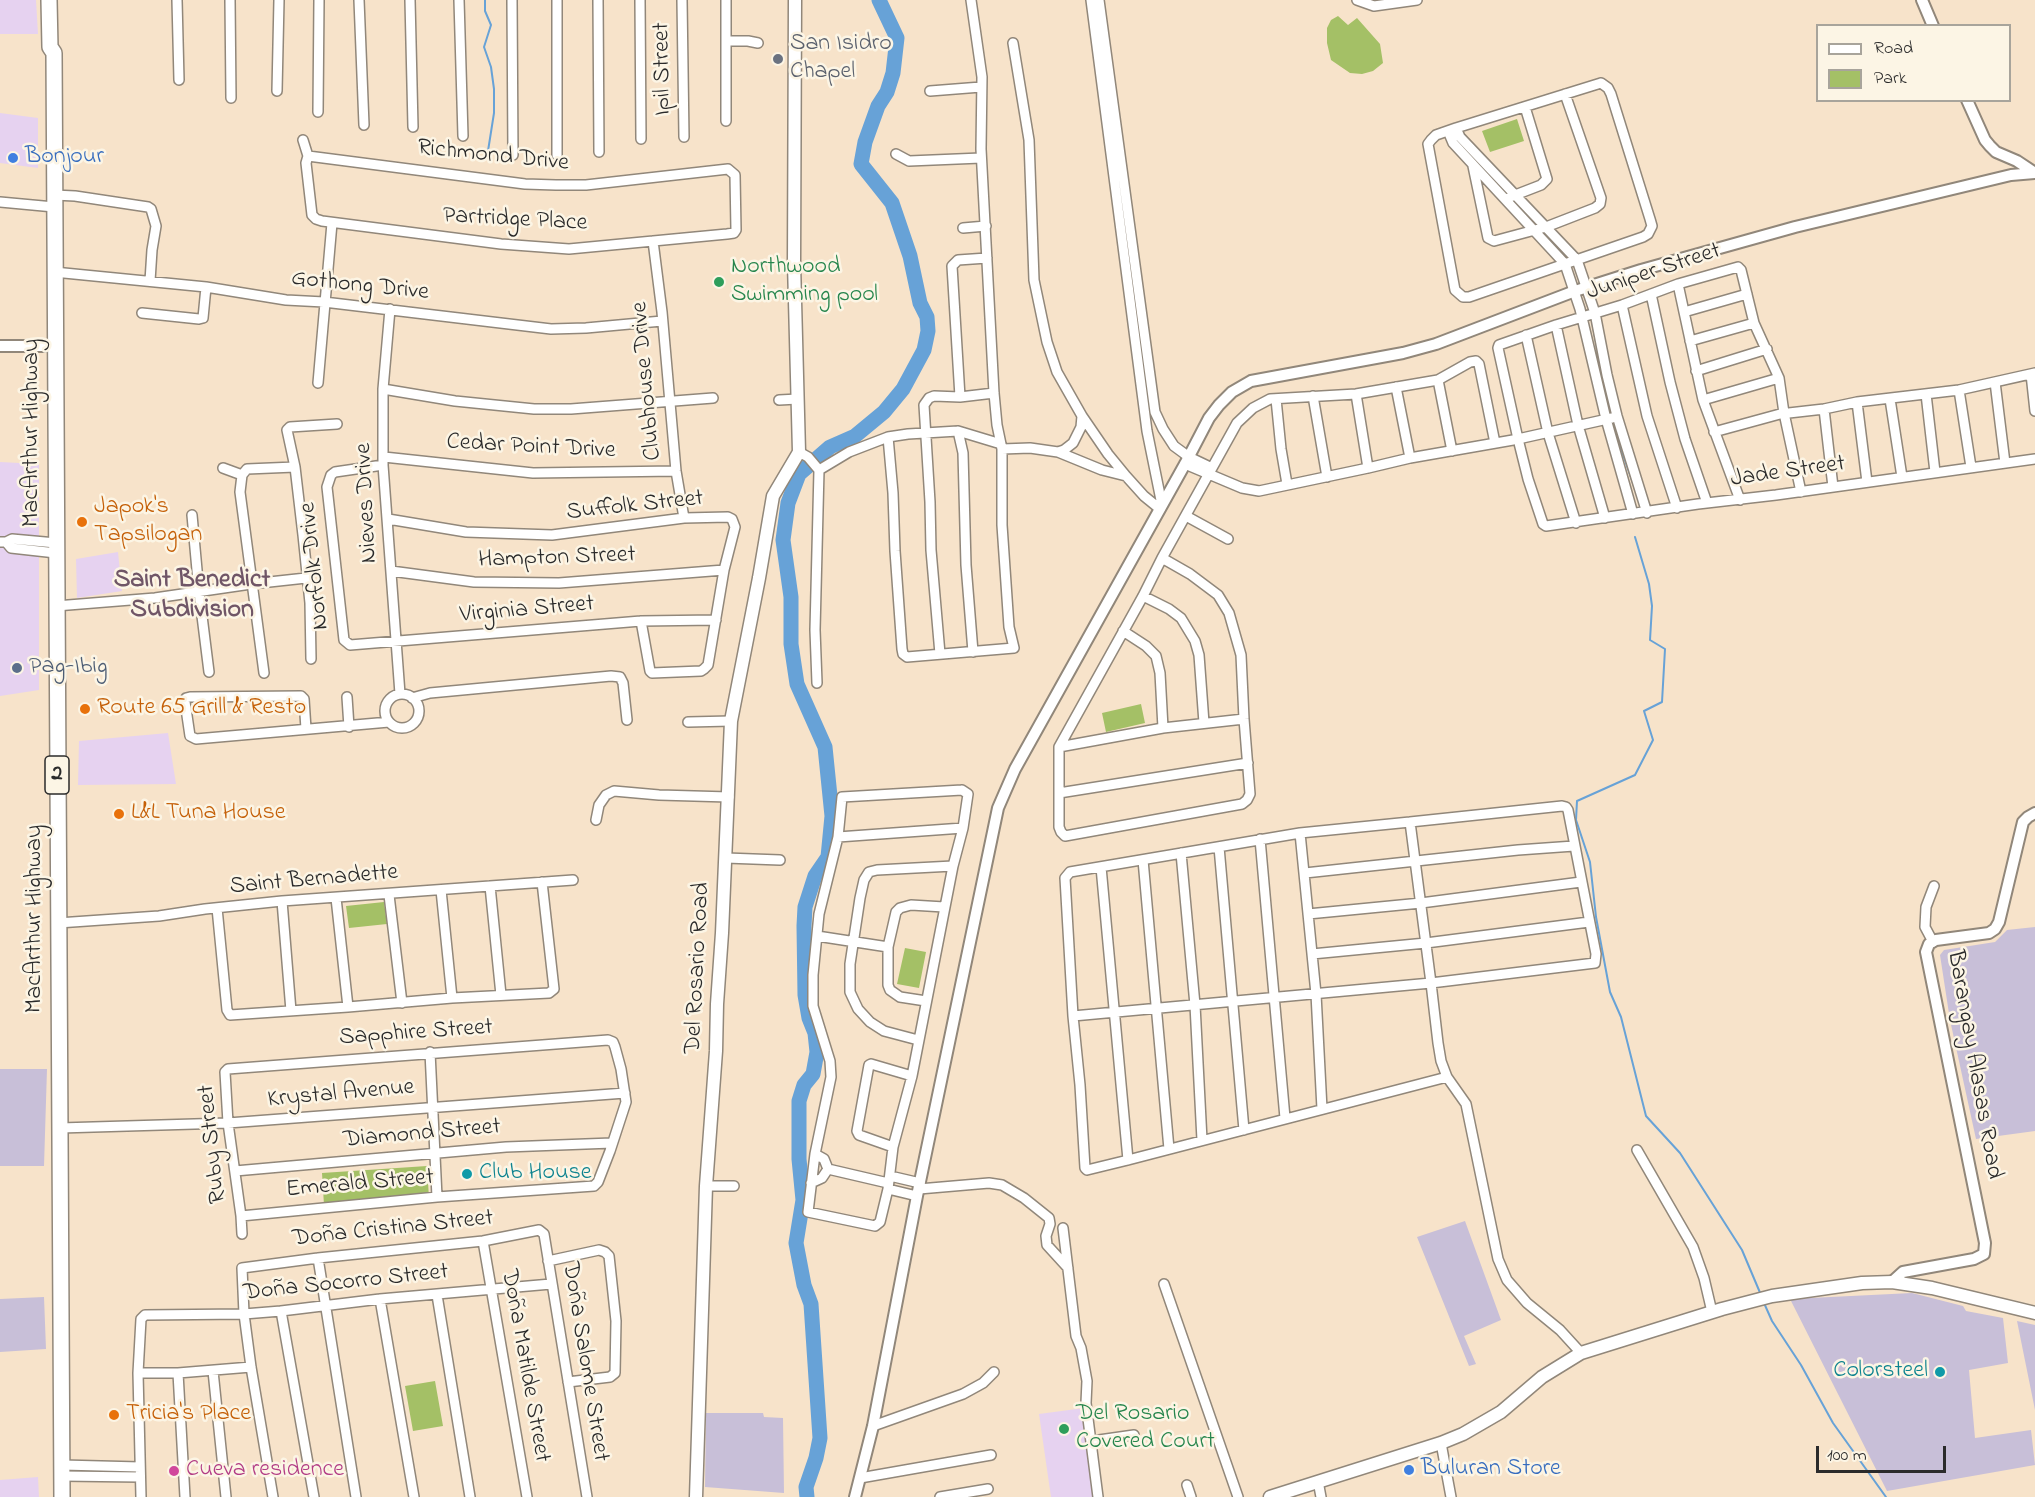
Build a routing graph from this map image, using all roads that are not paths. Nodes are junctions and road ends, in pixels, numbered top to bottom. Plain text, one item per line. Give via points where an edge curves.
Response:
1 (49, 0) edge
2 (58, 0) edge
3 (177, 0) edge
4 (230, 0) edge
5 (279, 0) edge
6 (319, 0) edge
7 (359, 0) edge
8 (410, 0) edge
9 (459, 0) edge
10 (512, 0) edge
11 (557, 0) edge
12 (598, 0) edge
13 (640, 0) edge
14 (682, 0) edge
15 (726, 0) edge
16 (795, 0) edge
17 (972, 0) edge
18 (1091, 0) edge
19 (1099, 0) edge
20 (1357, 0) edge
21 (1417, 0) edge
22 (1922, 0) edge
23 (1932, 24) edge
24 (727, 41) junction
25 (758, 42) dead end
26 (1013, 43) dead end
27 (54, 53) junction
28 (178, 80) dead end
29 (981, 87) junction
30 (930, 91) dead end
31 (277, 92) dead end
32 (1565, 94) junction
33 (231, 98) dead end
34 (1968, 102) edge
35 (1525, 107) junction
36 (318, 112) dead end
37 (726, 121) dead end
38 (364, 125) dead end
39 (413, 127) dead end
40 (1452, 129) junction
41 (463, 136) dead end
42 (684, 137) dead end
43 (641, 139) dead end
44 (303, 140) dead end
45 (599, 152) dead end
46 (896, 154) dead end
47 (513, 155) dead end
48 (557, 155) dead end
49 (308, 156) junction
50 (981, 158) junction
51 (1473, 164) junction
52 (2035, 173) edge
53 (1493, 186) junction
54 (1515, 195) junction
55 (1479, 196) junction
56 (1505, 198) junction
57 (54, 201) junction
58 (0, 202) edge
59 (736, 220) joint
60 (332, 223) junction
61 (986, 226) junction
62 (1546, 227) junction
63 (963, 228) dead end
64 (1533, 230) junction
65 (653, 241) junction
66 (987, 258) junction
67 (1577, 260) junction
68 (1565, 264) junction
69 (54, 272) junction
70 (150, 282) junction
71 (1678, 284) junction
72 (206, 287) junction
73 (1587, 287) junction
74 (1575, 291) junction
75 (1651, 294) junction
76 (1747, 294) junction
77 (324, 302) junction
78 (1622, 305) junction
79 (390, 309) junction
80 (1684, 312) junction
81 (142, 313) dead end
82 (1595, 313) junction
83 (1582, 316) junction
84 (662, 321) junction
85 (1754, 323) junction
86 (1556, 325) junction
87 (1526, 335) junction
88 (1690, 341) junction
89 (0, 346) edge
90 (54, 346) junction
91 (1767, 349) junction
92 (1696, 371) junction
93 (2033, 374) edge
94 (1779, 378) junction
95 (1438, 380) junction
96 (1995, 382) junction
97 (318, 383) dead end
98 (1396, 387) junction
99 (383, 389) junction
100 (1959, 390) junction
101 (994, 393) junction
102 (1356, 394) junction
103 (1926, 394) junction
104 (1313, 396) junction
105 (960, 397) junction
106 (713, 398) dead end
107 (798, 399) junction
108 (1276, 399) junction
109 (1890, 399) junction
110 (670, 400) junction
111 (780, 400) dead end
112 (1703, 400) junction
113 (1857, 402) junction
114 (1824, 409) junction
115 (2035, 411) edge
116 (1784, 413) junction
117 (1082, 416) junction
118 (1617, 416) junction
119 (1606, 419) junction
120 (337, 424) dead end
121 (1578, 425) junction
122 (958, 432) junction
123 (1714, 432) junction
124 (925, 433) junction
125 (1548, 433) junction
126 (888, 437) junction
127 (1515, 440) junction
128 (1495, 443) junction
129 (1002, 447) junction
130 (1452, 451) junction
131 (1058, 452) junction
132 (804, 455) junction
133 (1410, 458) junction
134 (2035, 459) edge
135 (1187, 460) junction
136 (384, 461) junction
137 (2005, 463) junction
138 (295, 467) junction
139 (1971, 467) junction
140 (223, 468) dead end
141 (1368, 468) junction
142 (818, 469) junction
143 (676, 471) junction
144 (1211, 471) junction
145 (1935, 472) junction
146 (242, 475) junction
147 (1126, 476) junction
148 (1327, 477) junction
149 (1902, 477) junction
150 (1867, 482) junction
151 (1287, 484) junction
152 (327, 487) joint
153 (1833, 487) junction
154 (1801, 492) junction
155 (1740, 500) junction
156 (1707, 503) junction
157 (1161, 507) junction
158 (1677, 508) junction
159 (1647, 513) junction
160 (1634, 514) junction
161 (192, 515) dead end
162 (1186, 516) junction
163 (684, 518) junction
164 (1605, 518) junction
165 (388, 519) junction
166 (1576, 522) junction
167 (1228, 539) dead end
168 (3, 542) edge
169 (56, 548) junction
170 (1162, 558) junction
171 (724, 570) junction
172 (391, 571) junction
173 (306, 578) junction
174 (250, 584) junction
175 (199, 592) junction
176 (1143, 596) junction
177 (56, 606) junction
178 (642, 621) junction
179 (716, 621) junction
180 (1123, 631) junction
181 (344, 640) joint
182 (395, 642) junction
183 (973, 652) junction
184 (940, 654) junction
185 (311, 659) dead end
186 (209, 672) dead end
187 (264, 673) dead end
188 (817, 683) dead end
189 (400, 694) junction
190 (348, 696) dead end
191 (412, 698) junction
192 (1244, 719) junction
193 (627, 720) dead end
194 (731, 721) junction
195 (389, 722) junction
196 (688, 722) dead end
197 (1204, 723) junction
198 (349, 727) junction
199 (1163, 728) junction
200 (306, 729) junction
201 (1059, 747) junction
202 (1248, 763) junction
203 (1059, 793) junction
204 (729, 796) junction
205 (2035, 813) edge
206 (596, 820) dead end
207 (1410, 822) junction
208 (963, 828) junction
209 (1300, 833) junction
210 (838, 837) junction
211 (1260, 839) junction
212 (1574, 846) junction
213 (1219, 847) junction
214 (1181, 854) junction
215 (726, 858) junction
216 (780, 860) dead end
217 (1143, 860) junction
218 (1415, 861) junction
219 (952, 866) junction
220 (1101, 867) junction
221 (1305, 873) junction
222 (573, 880) dead end
223 (542, 882) junction
224 (1581, 882) junction
225 (490, 886) junction
226 (1934, 886) dead end
227 (441, 890) junction
228 (389, 895) junction
229 (336, 898) junction
230 (282, 902) junction
231 (1421, 903) junction
232 (944, 907) junction
233 (217, 908) junction
234 (1308, 914) junction
235 (58, 922) junction
236 (1589, 922) junction
237 (817, 936) junction
238 (853, 940) junction
239 (1933, 942) junction
240 (1426, 943) junction
241 (888, 947) junction
242 (1312, 954) junction
243 (1431, 983) junction
244 (1316, 994) junction
245 (501, 995) junction
246 (452, 998) junction
247 (1275, 998) junction
248 (926, 1002) junction
249 (1234, 1002) junction
250 (402, 1003) junction
251 (1195, 1005) junction
252 (348, 1007) junction
253 (1156, 1009) junction
254 (291, 1011) junction
255 (1116, 1012) junction
256 (1073, 1016) junction
257 (918, 1040) junction
258 (430, 1052) junction
259 (228, 1069) joint
260 (912, 1076) junction
261 (1447, 1077) junction
262 (626, 1093) junction
263 (431, 1107) junction
264 (1322, 1109) junction
265 (1285, 1119) junction
266 (228, 1123) junction
267 (60, 1128) junction
268 (1244, 1130) junction
269 (1202, 1140) junction
270 (612, 1143) junction
271 (893, 1147) junction
272 (1169, 1149) junction
273 (1637, 1150) dead end
274 (435, 1154) junction
275 (815, 1154) junction
276 (1128, 1160) junction
277 (828, 1169) junction
278 (236, 1171) junction
279 (811, 1183) junction
280 (888, 1183) junction
281 (734, 1185) dead end
282 (706, 1186) junction
283 (919, 1190) junction
284 (437, 1197) junction
285 (241, 1216) junction
286 (1063, 1228) dead end
287 (242, 1234) dead end
288 (544, 1234) joint
289 (483, 1241) junction
290 (318, 1258) junction
291 (548, 1261) junction
292 (1068, 1268) junction
293 (1892, 1282) junction
294 (551, 1284) junction
295 (1164, 1284) dead end
296 (491, 1290) junction
297 (437, 1295) junction
298 (380, 1299) junction
299 (327, 1306) junction
300 (281, 1311) junction
301 (1712, 1312) junction
302 (244, 1314) junction
303 (2035, 1314) edge
304 (1581, 1353) junction
305 (251, 1367) junction
306 (213, 1371) junction
307 (994, 1371) dead end
308 (138, 1373) junction
309 (178, 1373) junction
310 (568, 1382) junction
311 (873, 1426) junction
312 (1134, 1435) dead end
313 (1092, 1441) junction
314 (1440, 1443) junction
315 (991, 1455) dead end
316 (140, 1467) junction
317 (62, 1471) junction
318 (78, 1471) junction
319 (140, 1477) junction
320 (860, 1478) junction
321 (1318, 1481) junction
322 (1187, 1485) dead end
323 (988, 1490) dead end
324 (1278, 1496) edge
325 (62, 1497) edge
326 (141, 1497) edge
327 (185, 1497) edge
328 (226, 1497) edge
329 (273, 1497) edge
330 (314, 1497) edge
331 (356, 1497) edge
332 (414, 1497) edge
333 (470, 1497) edge
334 (527, 1497) edge
335 (587, 1497) edge
336 (696, 1497) edge
337 (855, 1497) edge
338 (940, 1497) edge
339 (1098, 1497) edge
340 (1191, 1497) edge
341 (1238, 1497) edge
342 (1321, 1497) edge
343 (1451, 1497) edge

1 - 27 highway, MacArthur Highway / 2 via 50,47
2 - 27 highway, MacArthur Highway / 2 via 58,47
3 - 28 street
4 - 33 street
5 - 31 street
6 - 36 street
7 - 38 street
8 - 39 street
9 - 41 street
10 - 47 street
11 - 48 street
12 - 45 street
13 - 43 street
14 - 42 street, Ipil Street
15 - 24 street
16 - 107 main road
17 - 29 street
18 - 157 street via 1147,431
19 - 135 street via 1155,412 1174,446
20 - 21 street via 1374,6
22 - 23 street
24 - 25 street
24 - 37 street
26 - 117 street via 1029,140 1034,280 1057,372
27 - 57 highway, MacArthur Highway / 2
29 - 30 street
29 - 50 street
32 - 35 street
32 - 62 street via 1601,198 1595,208
32 - 67 street via 1601,83 1608,88 1652,226 1642,237
34 - 52 street via 1990,146
35 - 40 street
35 - 54 street via 1547,179
40 - 51 street via 1453,143
40 - 54 street
40 - 68 street via 1436,135 1428,144 1455,290 1469,297
44 - 49 street
46 - 50 street via 909,161
49 - 59 street, Richmond Drive via 556,185 728,169 735,175
49 - 60 street, Partridge Place via 312,214
50 - 61 street
51 - 53 street
51 - 55 street
52 - 73 street via 2011,175 1795,227
53 - 55 street via 1485,188
53 - 56 street
54 - 56 street
54 - 62 street
55 - 64 street via 1488,238 1494,242
56 - 64 street
57 - 58 street
57 - 69 highway, MacArthur Highway / 2
57 - 70 street via 75,196 151,209 156,226
59 - 65 street, Partridge Place via 734,233
60 - 65 street, Partridge Place via 568,249
60 - 77 street
61 - 63 street
61 - 66 street
62 - 64 street
62 - 67 street
64 - 68 street
65 - 84 street, Clubhouse Drive
66 - 101 street
66 - 105 street via 958,260 952,266
67 - 68 street
67 - 73 street
68 - 74 street
69 - 70 street, Gothong Drive
69 - 90 highway, MacArthur Highway / 2
70 - 72 street, Gothong Drive
71 - 75 street, Juniper Street
71 - 76 street, Juniper Street via 1738,267
71 - 80 street
72 - 77 street, Gothong Drive
72 - 81 street via 203,318
73 - 74 street
73 - 82 street
74 - 83 street
74 - 135 street via 1414,350 1251,381 1219,405
75 - 78 street, Juniper Street
75 - 156 street via 1685,439
76 - 80 street
76 - 85 street
77 - 79 street, Gothong Drive
77 - 97 street
78 - 82 street, Juniper Street
78 - 158 street via 1647,416
79 - 84 street, Gothong Drive via 550,329
79 - 99 street, Nieves Drive
80 - 88 street
82 - 83 street, Juniper Street
82 - 118 street
83 - 86 street, Juniper Street
83 - 119 street
84 - 110 street, Clubhouse Drive
85 - 88 street
85 - 91 street
86 - 87 street, Juniper Street
86 - 121 street
87 - 125 street
87 - 127 street, Juniper Street via 1498,348
88 - 92 street
89 - 90 street
90 - 169 highway, MacArthur Highway / 2
91 - 92 street
91 - 94 street
92 - 112 street
93 - 96 street
93 - 115 street
94 - 112 street
94 - 116 street
95 - 98 street
95 - 128 street via 1470,362 1479,364
95 - 130 street
96 - 100 street
96 - 137 street
98 - 102 street
98 - 133 street
99 - 110 street via 534,409
99 - 136 street, Nieves Drive
100 - 103 street
100 - 139 street
101 - 105 street
101 - 129 street
102 - 104 street
102 - 141 street
103 - 109 street
103 - 145 street
104 - 108 street
104 - 148 street
105 - 124 street via 928,398 924,405
106 - 110 street
107 - 111 street
107 - 132 main road
108 - 144 street via 1253,408 1237,423
108 - 151 street
109 - 113 street
109 - 149 street
110 - 143 street, Clubhouse Drive
112 - 123 street
113 - 114 street
113 - 150 street
114 - 116 street
114 - 153 street
116 - 123 street
116 - 154 street
117 - 131 street via 1073,443
117 - 147 street
118 - 119 street
118 - 159 street
119 - 121 street
119 - 160 street
120 - 138 street via 287,430
121 - 125 street
121 - 164 street
122 - 124 street
122 - 129 street
122 - 183 street via 963,453
123 - 155 street
124 - 126 street
124 - 184 street
125 - 127 street
125 - 166 street
126 - 142 street
126 - 184 street via 903,654 911,658
127 - 128 street
127 - 166 street, Jade Street via 1543,524
128 - 130 street
129 - 131 street
129 - 183 street via 1002,525 1014,648
130 - 133 street
131 - 147 street
132 - 142 street
132 - 194 main road, Del Rosario Road via 773,496
133 - 141 street
134 - 137 street, Jade Street
135 - 144 street
135 - 157 street
136 - 143 street, Cedar Point Drive via 533,473
136 - 152 street, Cedar Point Drive via 335,472
136 - 165 street, Nieves Drive
137 - 139 street, Jade Street
138 - 146 street via 247,469
138 - 173 street
139 - 145 street, Jade Street
140 - 146 street
141 - 148 street
142 - 188 street
143 - 163 street, Clubhouse Drive
144 - 151 street via 1249,490
144 - 162 street
145 - 149 street, Jade Street
146 - 174 street via 240,492
147 - 157 street via 1144,496
148 - 151 street
149 - 150 street, Jade Street
150 - 153 street, Jade Street
152 - 181 street, Norfolk Drive
153 - 154 street, Jade Street
154 - 155 street, Jade Street
155 - 156 street, Jade Street
156 - 158 street, Jade Street
157 - 283 street via 1016,769 999,808
158 - 159 street, Jade Street
159 - 160 street, Jade Street
160 - 164 street, Jade Street
161 - 175 street
162 - 167 street
162 - 170 street
163 - 165 street, Suffolk Street via 552,536 466,532
163 - 171 street, Suffolk Street via 732,519 735,527
164 - 166 street, Jade Street
165 - 172 street, Nieves Drive
168 - 169 street via 12,539
169 - 177 highway, MacArthur Highway / 2
170 - 176 street
170 - 192 street via 1218,595 1229,613 1241,655
171 - 172 street, Hampton Street via 559,583 474,582
171 - 179 street, Suffolk Street
172 - 182 street, Nieves Drive
173 - 174 street
173 - 185 street
174 - 175 street
174 - 187 street
175 - 177 street
175 - 186 street
176 - 180 street
176 - 197 street via 1181,618 1195,641
177 - 235 highway, MacArthur Highway / 2
178 - 179 street, Virginia Street
178 - 179 street, Suffolk Street via 652,673 704,669
178 - 182 street, Virginia Street
180 - 199 street via 1156,656
180 - 201 street
181 - 182 street, Virginia Street via 355,646
182 - 189 street, Nieves Drive
183 - 184 street
189 - 191 street
189 - 195 street via 390,699 385,708
190 - 198 street
191 - 193 street via 611,675 620,677 623,683
191 - 195 street via 418,713 414,723 399,728
192 - 197 street
192 - 202 street
194 - 196 street
194 - 204 main road, Del Rosario Road
195 - 198 street
197 - 199 street
198 - 200 street
199 - 201 street
200 - 200 street via 196,740 190,736 185,702 190,697 301,696
201 - 203 street
202 - 203 street
202 - 203 street via 1250,794 1242,804 1065,836 1059,827
204 - 206 street via 614,791 599,805
204 - 215 main road, Del Rosario Road
205 - 239 street, Barangay Alasas Road via 2023,822 1995,929
207 - 209 street
207 - 212 street via 1562,806 1568,810
207 - 218 street
208 - 210 street
208 - 210 street via 968,794 962,790 842,797
208 - 219 street
209 - 211 street
209 - 221 street
210 - 237 street
211 - 213 street
211 - 247 street
212 - 218 street
212 - 224 street
213 - 214 street
213 - 249 street
214 - 217 street
214 - 251 street
215 - 216 street
215 - 282 main road, Del Rosario Road
217 - 220 street
217 - 253 street
218 - 221 street
218 - 231 street
219 - 232 street
219 - 238 street via 869,872 864,880
220 - 255 street
220 - 256 street via 1070,872 1065,878
221 - 234 street
222 - 223 street, Saint Bernadette
223 - 225 street, Saint Bernadette
223 - 245 street via 554,989 549,993
224 - 231 street
224 - 236 street
225 - 227 street, Saint Bernadette
225 - 245 street
226 - 239 street via 1926,907 1925,927
227 - 228 street, Saint Bernadette
227 - 246 street
228 - 229 street, Saint Bernadette
228 - 250 street
229 - 230 street, Saint Bernadette
229 - 252 street
230 - 233 street, Saint Bernadette
230 - 254 street
231 - 234 street
231 - 240 street
232 - 241 street via 900,908
232 - 248 street
233 - 235 street, Saint Bernadette
233 - 254 street via 230,1015
234 - 242 street
235 - 267 highway, MacArthur Highway / 2
236 - 240 street
236 - 243 street via 1595,963
237 - 238 street
237 - 275 street via 813,1005 831,1077
238 - 241 street
238 - 257 street via 849,979 858,1009 884,1031
239 - 293 street, Barangay Alasas Road via 1926,952 1985,1243 1984,1254 1903,1272
240 - 242 street
240 - 243 street
241 - 248 street via 890,990 900,998
242 - 244 street
243 - 244 street
243 - 261 street via 1437,1043
244 - 247 street
244 - 264 street
245 - 246 street
246 - 250 street
247 - 249 street
247 - 265 street
248 - 257 street
249 - 251 street
249 - 268 street
250 - 252 street
251 - 253 street
251 - 269 street
252 - 254 street
253 - 255 street
253 - 272 street
255 - 256 street
255 - 276 street
256 - 276 street via 1085,1168
257 - 260 street
258 - 259 street, Sapphire Street
258 - 262 street, Sapphire Street via 608,1040 615,1047
258 - 263 street
259 - 266 street, Ruby Street
260 - 271 street
260 - 271 street via 871,1064 868,1068 856,1131
261 - 264 street
261 - 304 street via 1466,1104 1498,1259 1507,1280
262 - 263 street, Krystal Avenue
262 - 270 street
263 - 266 street, Krystal Avenue
263 - 274 street
264 - 265 street
265 - 268 street
266 - 267 street, Krystal Avenue
266 - 278 street, Ruby Street
267 - 317 highway, MacArthur Highway / 2
268 - 269 street
269 - 272 street
270 - 274 street, Diamond Street
270 - 284 street, Emerald Street via 598,1182 591,1187
271 - 280 street
272 - 276 street
273 - 301 street via 1693,1247
274 - 278 street, Diamond Street
274 - 284 street
275 - 277 street via 824,1159
275 - 279 street
277 - 279 street via 822,1178
277 - 280 street
278 - 285 street, Ruby Street
279 - 280 street via 808,1212 875,1226 880,1222
280 - 283 street
281 - 282 street
282 - 336 main road, Del Rosario Road
283 - 292 street via 1002,1185 1049,1218 1047,1245
283 - 311 street
284 - 285 street, Emerald Street
285 - 287 street, Ruby Street
286 - 292 street
288 - 289 street, Doña Cristina Street via 539,1230
288 - 291 street, Doña Salome Street
289 - 290 street, Doña Cristina Street
289 - 296 street, Doña Matilde Street
290 - 299 street
290 - 302 street, Doña Cristina Street via 244,1267
291 - 294 street, Doña Salome Street
291 - 310 street via 599,1250 609,1256 616,1321 615,1373
292 - 313 street via 1076,1336 1087,1381
293 - 301 main road via 1772,1296
293 - 303 main road
294 - 296 street, Doña Socorro Street
294 - 310 street, Doña Salome Street
295 - 341 street
296 - 297 street, Doña Socorro Street
296 - 334 street, Doña Matilde Street
297 - 298 street, Doña Socorro Street
297 - 333 street
298 - 299 street, Doña Socorro Street
298 - 332 street
299 - 300 street, Doña Socorro Street
299 - 331 street
300 - 302 street, Doña Socorro Street
300 - 330 street
301 - 304 main road
302 - 305 street
302 - 308 street, Doña Socorro Street via 145,1315 141,1319
304 - 314 main road via 1549,1371 1483,1424
305 - 306 street
305 - 329 street
306 - 309 street
306 - 328 street
307 - 311 street via 983,1383 963,1394
308 - 309 street
308 - 316 street
309 - 327 street
310 - 335 street, Doña Salome Street
311 - 320 street
312 - 313 street
313 - 339 street
314 - 321 main road
314 - 343 street
315 - 320 street
316 - 318 street
316 - 319 street
317 - 318 street
317 - 325 highway, MacArthur Highway / 2
318 - 319 street
319 - 326 street
320 - 337 street
321 - 324 main road
321 - 342 street
322 - 340 street
323 - 338 street

